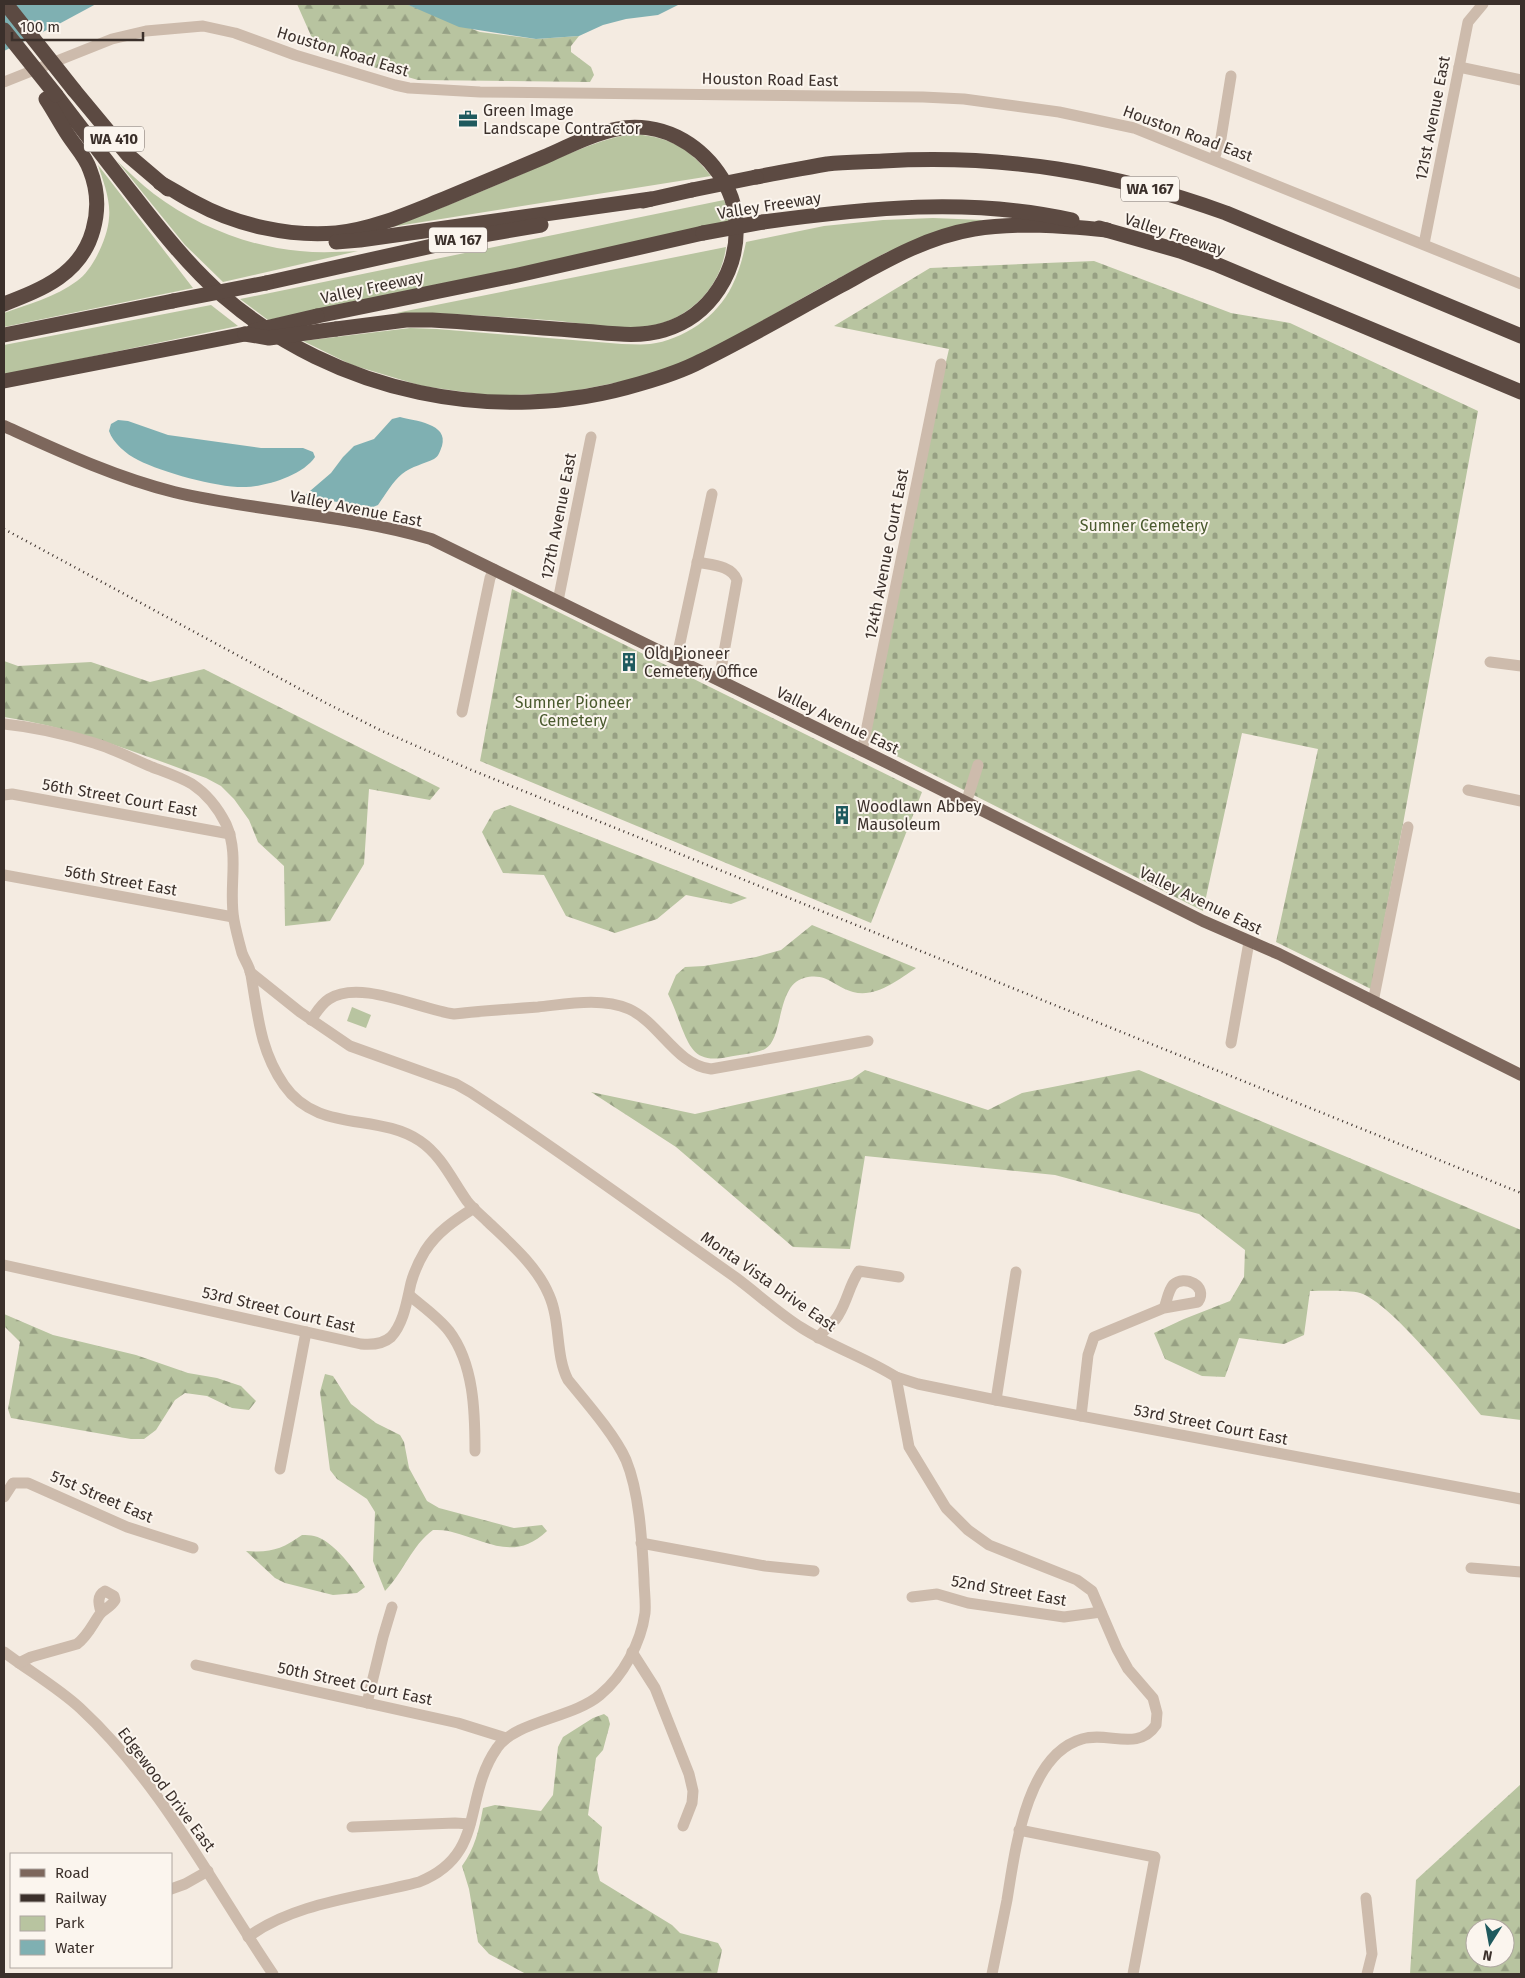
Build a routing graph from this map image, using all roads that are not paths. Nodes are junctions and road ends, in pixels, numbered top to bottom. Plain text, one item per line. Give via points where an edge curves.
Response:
1 (6, 4) edge
2 (1483, 4) edge
3 (4, 32) edge
4 (1459, 67) junction
5 (1231, 76) dead end
6 (1521, 80) edge
7 (4, 82) edge
8 (51, 97) junction
9 (1214, 159) junction
10 (160, 183) junction
11 (651, 199) junction
12 (1107, 230) junction
13 (1424, 244) junction
14 (1521, 284) edge
15 (4, 304) edge
16 (245, 334) junction
17 (4, 335) edge
18 (1521, 336) edge
19 (941, 364) dead end
20 (5, 381) edge
21 (1521, 394) edge
22 (4, 426) edge
23 (590, 437) dead end
24 (712, 494) dead end
25 (697, 562) junction
26 (494, 569) junction
27 (558, 601) junction
28 (672, 657) junction
29 (1490, 662) dead end
30 (1521, 666) edge
31 (719, 680) junction
32 (462, 712) dead end
33 (4, 724) edge
34 (862, 751) junction
35 (978, 765) dead end
36 (1468, 790) dead end
37 (4, 795) edge
38 (1521, 801) edge
39 (966, 802) junction
40 (1408, 826) dead end
41 (230, 834) junction
42 (4, 876) edge
43 (233, 918) junction
44 (1249, 942) junction
45 (250, 972) junction
46 (1373, 1002) junction
47 (312, 1020) junction
48 (868, 1041) dead end
49 (1231, 1043) dead end
50 (1521, 1075) edge
51 (474, 1208) junction
52 (4, 1265) edge
53 (1016, 1272) dead end
54 (899, 1276) dead end
55 (409, 1295) junction
56 (1164, 1308) dead end
57 (306, 1332) junction
58 (818, 1338) junction
59 (896, 1377) junction
60 (996, 1400) junction
61 (1081, 1416) junction
62 (475, 1451) dead end
63 (280, 1469) dead end
64 (4, 1497) edge
65 (1521, 1499) edge
66 (641, 1543) junction
67 (194, 1548) dead end
68 (1471, 1568) dead end
69 (814, 1571) dead end
70 (1521, 1572) edge
71 (912, 1597) dead end
72 (392, 1607) dead end
73 (101, 1612) dead end
74 (1102, 1612) junction
75 (4, 1652) edge
76 (632, 1652) junction
77 (19, 1663) junction
78 (196, 1665) dead end
79 (367, 1703) junction
80 (506, 1738) junction
81 (470, 1824) junction
82 (683, 1826) dead end
83 (352, 1827) dead end
84 (1019, 1830) junction
85 (208, 1871) junction
86 (172, 1889) edge
87 (1366, 1898) dead end
88 (248, 1937) junction
89 (273, 1974) edge
90 (992, 1974) edge
91 (1133, 1974) edge
92 (1367, 1974) edge

1 - 10 highway, WA 410, bridge via 128,155
2 - 4 street, 121st Avenue East via 1468,22
3 - 8 highway via 20,62
4 - 6 street
4 - 13 street, 121st Avenue East
5 - 9 street via 1221,138
7 - 9 street, Houston Road East via 112,39 146,30 203,26 235,33 295,55 408,88 480,92 964,99 1110,122
8 - 12 highway via 190,265 257,324 322,361 373,381 419,393 482,402 571,399 657,379 698,363 887,260 956,233 992,227 1030,226
8 - 15 highway via 90,169 97,199 96,220 91,238 72,268 41,289
9 - 13 street, Houston Road East
10 - 11 highway via 192,209 221,223 304,242 360,240
10 - 16 highway, bridge via 195,203 247,222 283,230 334,233 389,221 610,131 649,128 665,132 700,152 717,171 731,195 736,222 735,254 729,272 706,305 678,325 662,331 627,334 432,320 398,321 269,338
11 - 17 highway, Valley Freeway / WA 167, bridge via 562,221
11 - 18 highway, Valley Freeway / WA 167, bridge via 828,164 914,159 1000,161 1110,178 1226,213
12 - 16 highway, Valley Freeway, bridge via 1046,214 994,208 909,206 837,212 703,233
12 - 21 highway, Valley Freeway via 1218,265
13 - 14 street, Houston Road East
16 - 20 highway, Valley Freeway
19 - 34 street, 124th Avenue Court East
22 - 26 main road, Valley Avenue East via 101,469 144,484 210,499 409,533 431,539
23 - 27 street, 127th Avenue East
24 - 25 street
25 - 28 street via 678,652
25 - 31 street via 730,571 737,580
26 - 27 main road, Valley Avenue East
26 - 32 street
27 - 28 main road, Valley Avenue East
28 - 31 main road, Valley Avenue East
29 - 30 street
31 - 34 main road, Valley Avenue East
33 - 41 street via 95,743 190,783 212,802
34 - 39 main road, Valley Avenue East
35 - 39 street
36 - 38 street
37 - 41 street, 56th Street Court East
39 - 44 main road, Valley Avenue East
40 - 46 street
41 - 43 street
42 - 43 street, 56th Street East
43 - 45 street
44 - 46 main road, Valley Avenue East
44 - 49 street
45 - 47 street, Monta Vista Drive East
45 - 51 street via 262,1040 284,1086 293,1096 331,1118 390,1128 421,1141 437,1156
46 - 50 main road, Valley Avenue East
47 - 48 street via 327,1000 350,991 454,1014 586,1003 610,1004 640,1015 694,1065 711,1069
47 - 58 street, Monta Vista Drive East via 350,1046 470,1092
51 - 55 street, 53rd Street Court East via 446,1226 426,1250 411,1282
51 - 66 street via 532,1268 550,1295 563,1371 626,1460 636,1501
52 - 57 street, 53rd Street Court East
53 - 60 street
54 - 58 street via 859,1271 838,1318
55 - 57 street, 53rd Street Court East via 398,1326 391,1337 382,1342 361,1344
55 - 62 street via 449,1332 462,1357 474,1406
56 - 61 street via 1094,1337 1088,1355
57 - 63 street
58 - 59 street, Monta Vista Drive East
59 - 60 street, 53rd Street Court East
59 - 74 street via 909,1448 946,1508 989,1545 1088,1587 1096,1596
60 - 61 street, 53rd Street Court East
61 - 65 street, 53rd Street Court East
64 - 67 street, 51st Street East via 13,1483 28,1483 127,1527
66 - 69 street via 765,1566
66 - 76 street via 644,1614
68 - 70 street
71 - 74 street, 52nd Street East via 937,1594 1064,1617
72 - 79 street
73 - 77 street via 77,1644
74 - 84 street via 1128,1668 1153,1698 1156,1725 1145,1736 1133,1740 1090,1737 1064,1747 1043,1773
75 - 77 street, Edgewood Drive East
76 - 80 street via 618,1676 599,1696 576,1710 539,1722
76 - 82 street via 655,1688 689,1774 692,1803
77 - 85 street, Edgewood Drive East via 71,1700 100,1728 189,1840
78 - 79 street, 50th Street Court East
79 - 80 street, 50th Street Court East via 458,1723
80 - 81 street via 488,1761 481,1777
81 - 83 street
81 - 88 street via 466,1840 456,1856 447,1867 428,1878 286,1914
84 - 90 street
84 - 91 street via 1156,1857
85 - 86 street
85 - 88 street, Edgewood Drive East
87 - 92 street via 1372,1954
88 - 89 street, Edgewood Drive East

